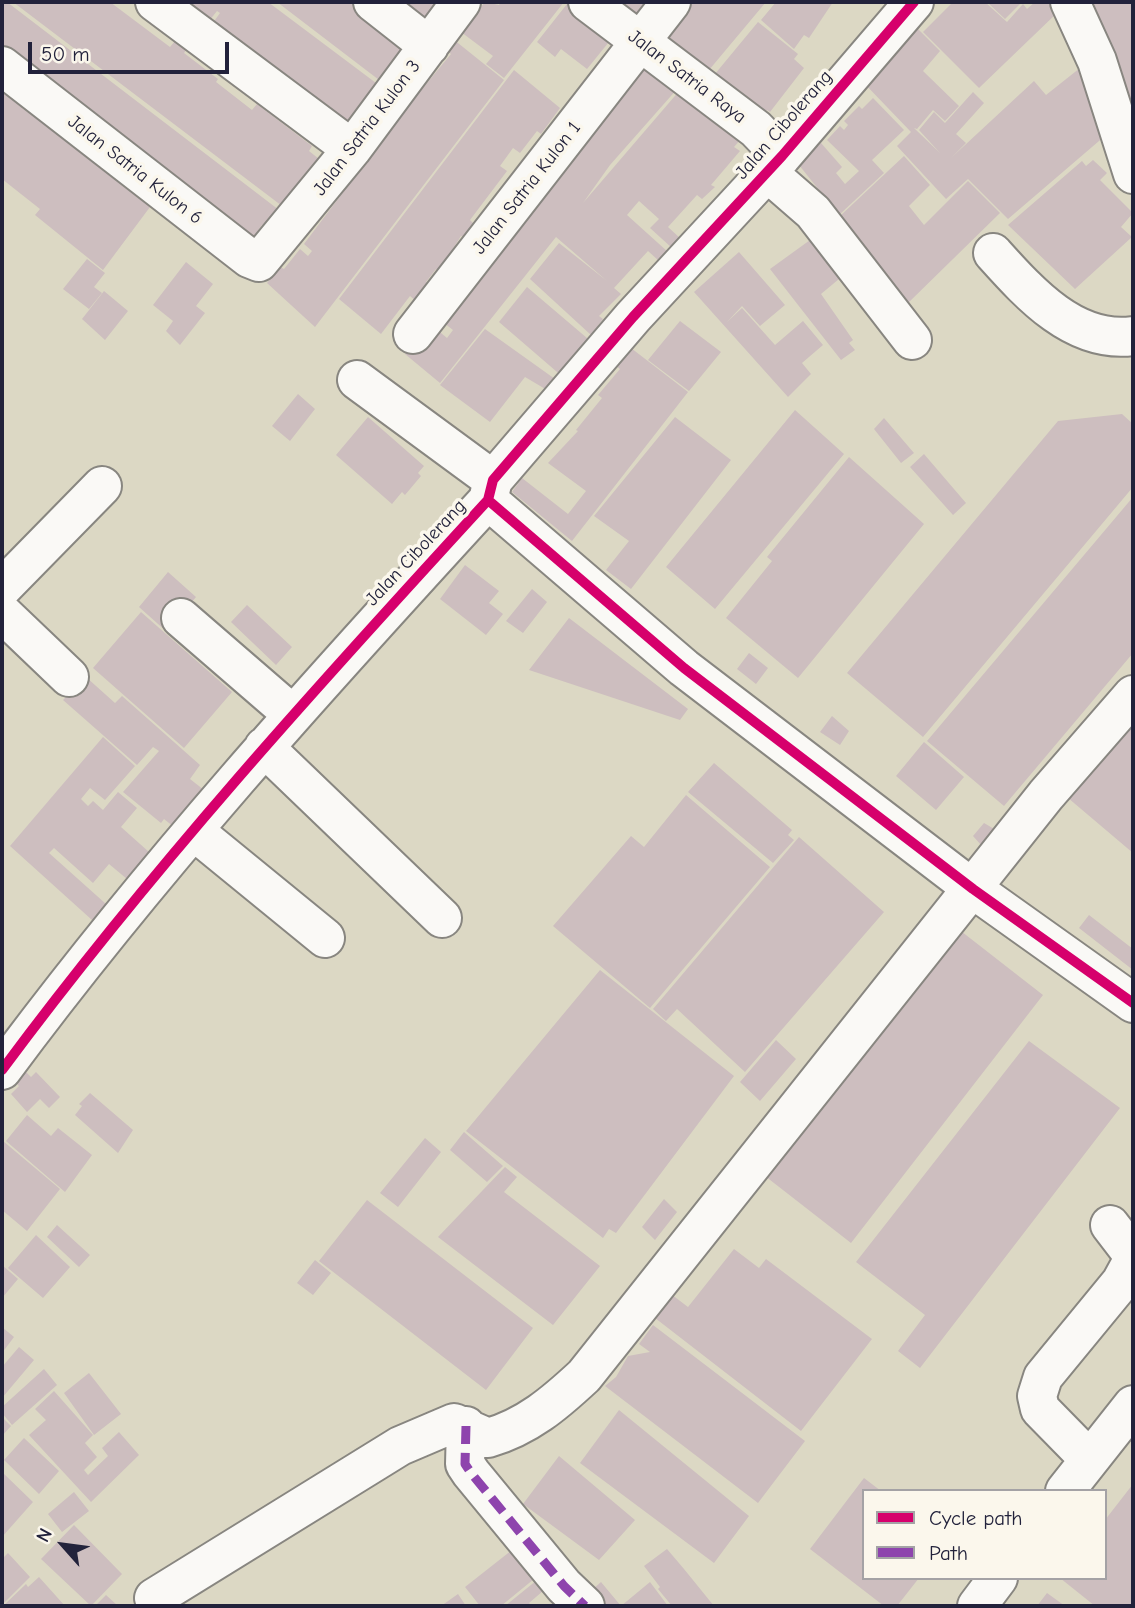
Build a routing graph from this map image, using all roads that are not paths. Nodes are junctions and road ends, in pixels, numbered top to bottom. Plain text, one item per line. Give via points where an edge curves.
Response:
1 (155, 2) edge
2 (373, 2) edge
3 (461, 2) edge
4 (588, 2) edge
5 (671, 2) edge
6 (914, 2) edge
7 (1070, 2) edge
8 (641, 41) junction
9 (429, 46) junction
10 (2, 66) edge
11 (352, 149) junction
12 (775, 164) junction
13 (1133, 174) edge
14 (270, 252) joint
15 (993, 253) dead end
16 (413, 334) dead end
17 (1133, 336) edge
18 (912, 340) dead end
19 (357, 380) dead end
20 (102, 486) dead end
21 (491, 490) junction
22 (2, 588) edge
23 (2, 613) edge
24 (181, 618) dead end
25 (69, 677) dead end
26 (1133, 695) edge
27 (292, 714) junction
28 (264, 747) junction
29 (194, 831) junction
30 (973, 889) junction
31 (442, 918) dead end
32 (325, 938) dead end
33 (1133, 1003) edge
34 (2, 1069) edge
35 (1110, 1225) dead end
36 (1133, 1258) edge
37 (1133, 1405) edge
38 (466, 1426) junction
39 (1089, 1459) junction
40 (1066, 1489) edge
41 (996, 1580) edge
42 (154, 1598) dead end
43 (585, 1606) edge
44 (977, 1606) edge

1 - 11 street
2 - 9 street
3 - 9 street, Jalan Satria Kulon 3
4 - 8 street, Jalan Satria Raya
5 - 8 street, Jalan Satria Kulon 1
6 - 12 street, Jalan Cibolerang
7 - 13 street via 1097,61
8 - 12 street, Jalan Satria Raya via 756,129
8 - 16 street, Jalan Satria Kulon 1
9 - 11 street, Jalan Satria Kulon 3
10 - 14 street, Jalan Satria Kulon 6 via 249,258 259,262
11 - 14 street, Jalan Satria Kulon 3
12 - 18 street, Jalan Satria Raya
12 - 21 street, Jalan Cibolerang via 633,317
15 - 17 street via 1028,292 1061,317 1090,332
19 - 21 street
20 - 22 street
21 - 27 street, Jalan Cibolerang
21 - 30 street via 684,668
23 - 25 street
24 - 27 street
26 - 30 street
27 - 28 street, Jalan Cibolerang
28 - 29 street, Jalan Cibolerang
28 - 31 street
29 - 32 street
29 - 34 street, Jalan Cibolerang via 98,942
30 - 33 street
30 - 38 street via 584,1376 546,1412 504,1434 488,1438
35 - 36 street
36 - 39 street via 1121,1282 1042,1377 1037,1396 1040,1409
37 - 39 street
38 - 42 street via 454,1423 400,1447
38 - 43 street via 465,1464
39 - 40 street
41 - 44 street

